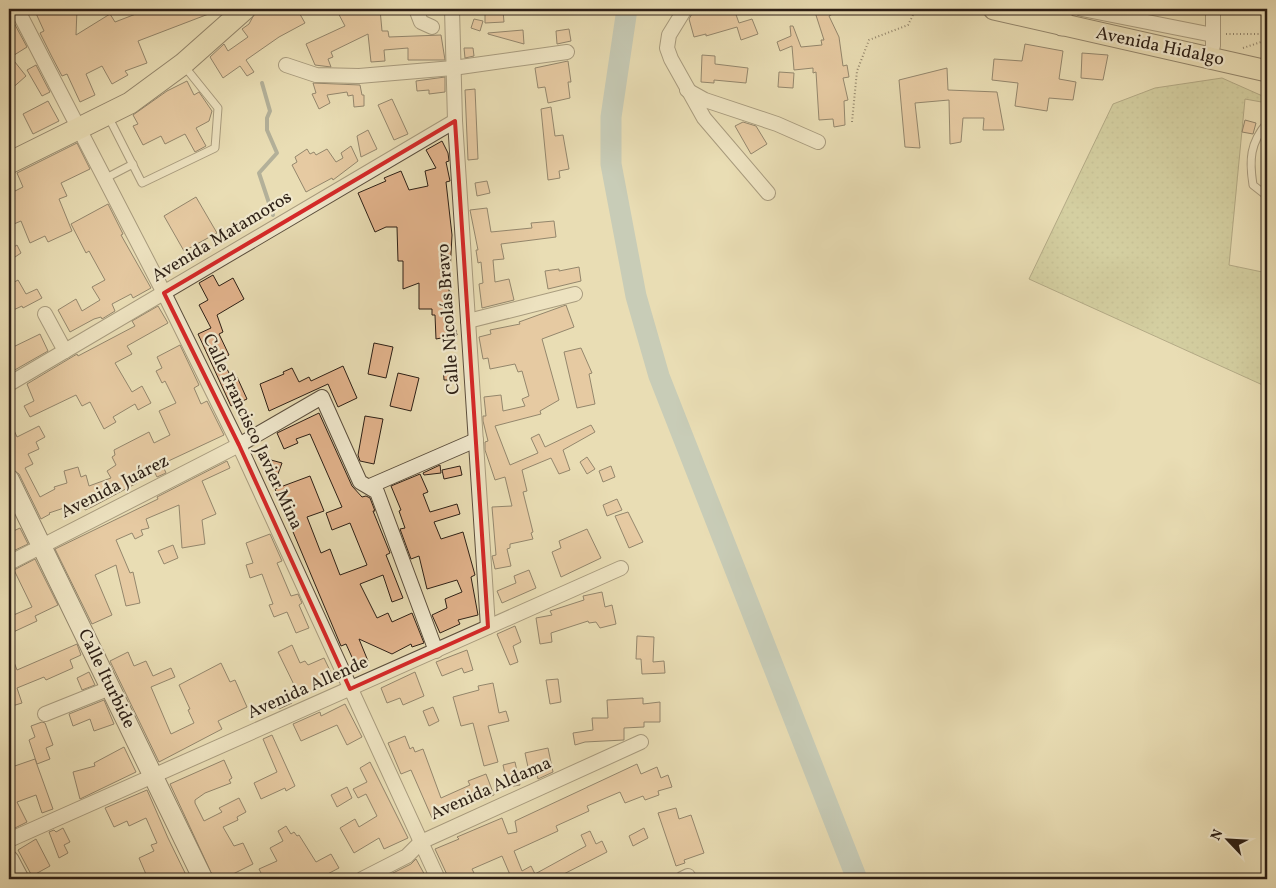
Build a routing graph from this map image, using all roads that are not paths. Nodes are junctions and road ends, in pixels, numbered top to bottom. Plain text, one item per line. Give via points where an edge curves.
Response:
1 (17, 9) edge
2 (416, 9) edge
3 (452, 9) edge
4 (686, 9) edge
5 (994, 9) edge
6 (1082, 9) edge
7 (1213, 9) edge
8 (242, 10) edge
9 (1053, 15) edge
10 (432, 27) dead end
11 (1213, 40) junction
12 (568, 52) dead end
13 (1267, 58) edge
14 (183, 64) junction
15 (286, 65) dead end
16 (453, 68) junction
17 (1267, 71) edge
18 (686, 89) junction
19 (107, 114) junction
20 (454, 121) junction
21 (1267, 123) edge
22 (80, 128) junction
23 (818, 142) dead end
24 (9, 164) edge
25 (133, 164) junction
26 (106, 178) junction
27 (768, 193) dead end
28 (1267, 196) edge
29 (164, 293) junction
30 (575, 294) dead end
31 (45, 314) dead end
32 (468, 321) junction
33 (65, 351) junction
34 (9, 384) edge
35 (476, 440) junction
36 (239, 445) junction
37 (9, 479) edge
38 (370, 486) junction
39 (41, 546) junction
40 (9, 563) edge
41 (621, 568) dead end
42 (488, 628) junction
43 (436, 651) junction
44 (110, 688) junction
45 (350, 689) junction
46 (45, 714) dead end
47 (641, 742) dead end
48 (154, 777) junction
49 (9, 840) edge
50 (421, 842) junction
51 (9, 860) edge
52 (19, 879) edge
53 (203, 879) edge
54 (362, 879) edge
55 (438, 879) edge

1 - 22 street, Calle Francisco Javier Mina
2 - 10 street via 421,22
3 - 16 street, Calle Nicolás Bravo
4 - 18 street via 672,28 667,48
5 - 9 main road, Avenida Hidalgo
6 - 11 street
7 - 11 street
8 - 14 main road
9 - 11 main road, Avenida Hidalgo
9 - 17 main road, Avenida Hidalgo
11 - 13 main road, Avenida Hidalgo via 1233,51
12 - 16 street
14 - 19 main road via 130,103
14 - 25 lane via 218,108 215,148 142,183
15 - 16 street via 316,75 359,76
16 - 20 street, Calle Nicolás Bravo
18 - 23 street via 705,100 777,124
18 - 27 street via 704,118
19 - 22 main road
19 - 25 lane
20 - 29 street, Avenida Matamoros
20 - 32 street, Calle Nicolás Bravo
21 - 28 lane via 1256,136 1250,164 1253,185
22 - 24 main road
22 - 26 street, Calle Francisco Javier Mina
25 - 26 lane
26 - 29 street, Calle Francisco Javier Mina
29 - 33 street, Avenida Matamoros
29 - 36 street, Calle Francisco Javier Mina
30 - 32 street
31 - 33 street
32 - 35 street, Calle Nicolás Bravo
33 - 34 street, Avenida Matamoros
35 - 38 street
35 - 42 street, Calle Nicolás Bravo
36 - 38 street, Avenida Juárez via 322,397 360,482
36 - 39 street, Avenida Juárez
36 - 45 street, Calle Francisco Javier Mina
37 - 39 street, Calle Iturbide
38 - 43 street via 377,492
39 - 40 street, Avenida Juárez
39 - 44 street, Calle Iturbide
41 - 42 street, Avenida Allende
42 - 43 street, Avenida Allende
43 - 45 street, Avenida Allende
44 - 46 street
44 - 48 street, Calle Iturbide
45 - 48 street, Avenida Allende
45 - 50 street, Calle Francisco Javier Mina
47 - 50 street, Avenida Aldama
48 - 49 street, Avenida Allende
48 - 53 street, Calle Iturbide
50 - 54 street, Avenida Aldama via 407,856
50 - 55 street, Calle Francisco Javier Mina
51 - 52 street

